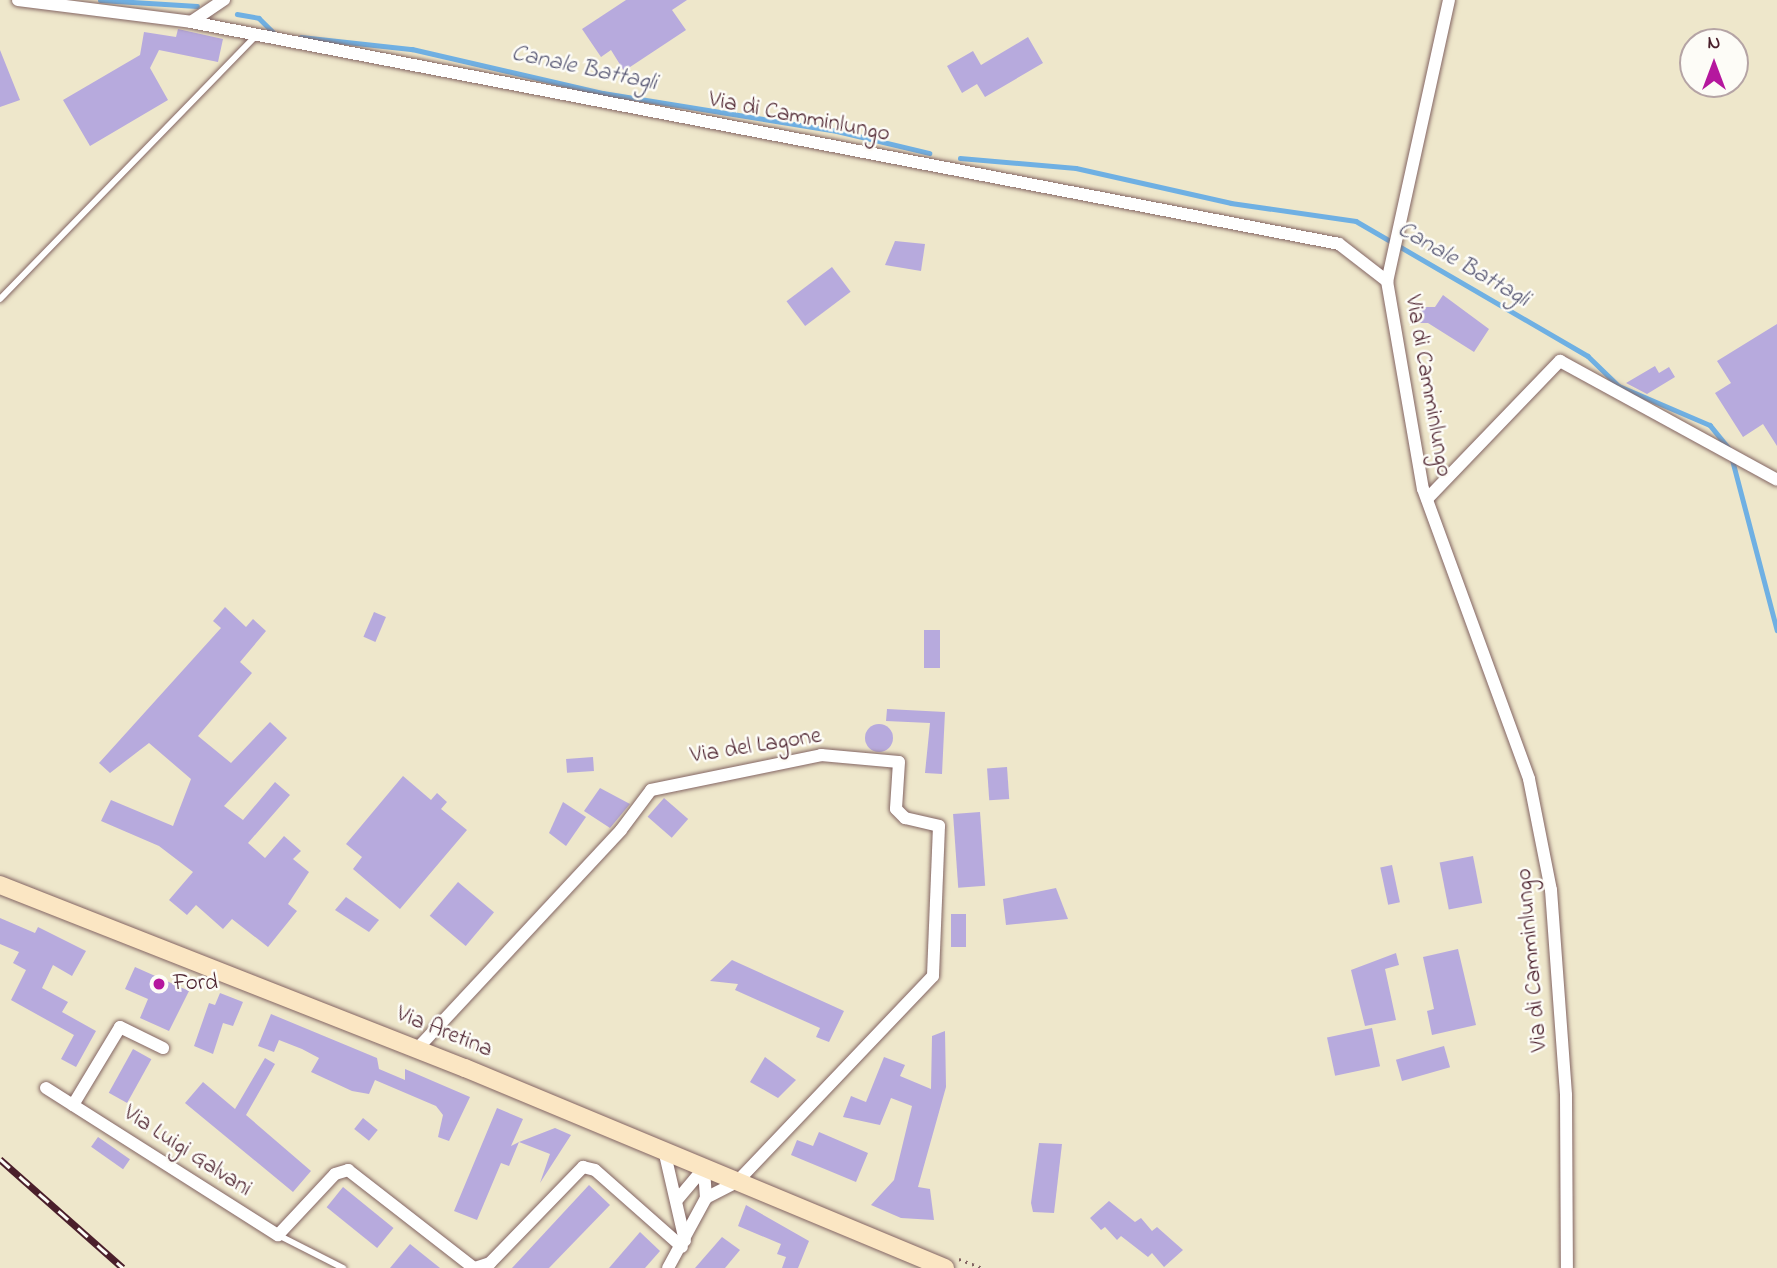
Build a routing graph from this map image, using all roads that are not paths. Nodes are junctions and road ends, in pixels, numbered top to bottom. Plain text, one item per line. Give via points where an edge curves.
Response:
1 (18, 0) edge
2 (225, 0) edge
3 (1448, 0) edge
4 (159, 19) junction
5 (191, 22) junction
6 (257, 35) junction
7 (1387, 281) junction
8 (0, 299) edge
9 (1777, 480) edge
10 (1427, 499) junction
11 (0, 885) edge
12 (163, 1048) dead end
13 (417, 1049) junction
14 (46, 1088) dead end
15 (73, 1105) junction
16 (664, 1150) junction
17 (704, 1168) junction
18 (737, 1182) junction
19 (706, 1198) junction
20 (677, 1200) junction
21 (278, 1235) junction
22 (684, 1244) junction
23 (343, 1268) edge
24 (474, 1268) edge
25 (668, 1268) edge
26 (945, 1268) edge
27 (1567, 1268) edge

1 - 4 street, Via di Camminlungo
2 - 5 street
3 - 7 street, Via di Camminlungo
4 - 5 street, Via di Camminlungo
4 - 6 lane
5 - 6 street, Via di Camminlungo
6 - 7 street, Via di Camminlungo via 1339,244
6 - 8 lane
7 - 10 street, Via di Camminlungo
9 - 10 street, Via di Camminlungo via 1560,361
10 - 27 street, Via di Camminlungo via 1529,779 1551,890 1566,1095
11 - 13 street, Via Aretina
12 - 15 street via 120,1027
13 - 16 street, Via Aretina
13 - 18 street, Via del Lagone via 621,831 651,790 821,755 899,762 897,809 905,818 939,826 933,976
14 - 15 street, Via Luigi Galvani
15 - 21 street, Via Luigi Galvani
16 - 17 street, Via Aretina
16 - 20 street
17 - 18 street
17 - 19 street
17 - 20 street
18 - 19 street
18 - 26 street
19 - 22 street
20 - 22 street
21 - 23 lane
21 - 24 street via 335,1174 348,1170
22 - 24 street via 595,1170 583,1167 490,1263
22 - 25 street

